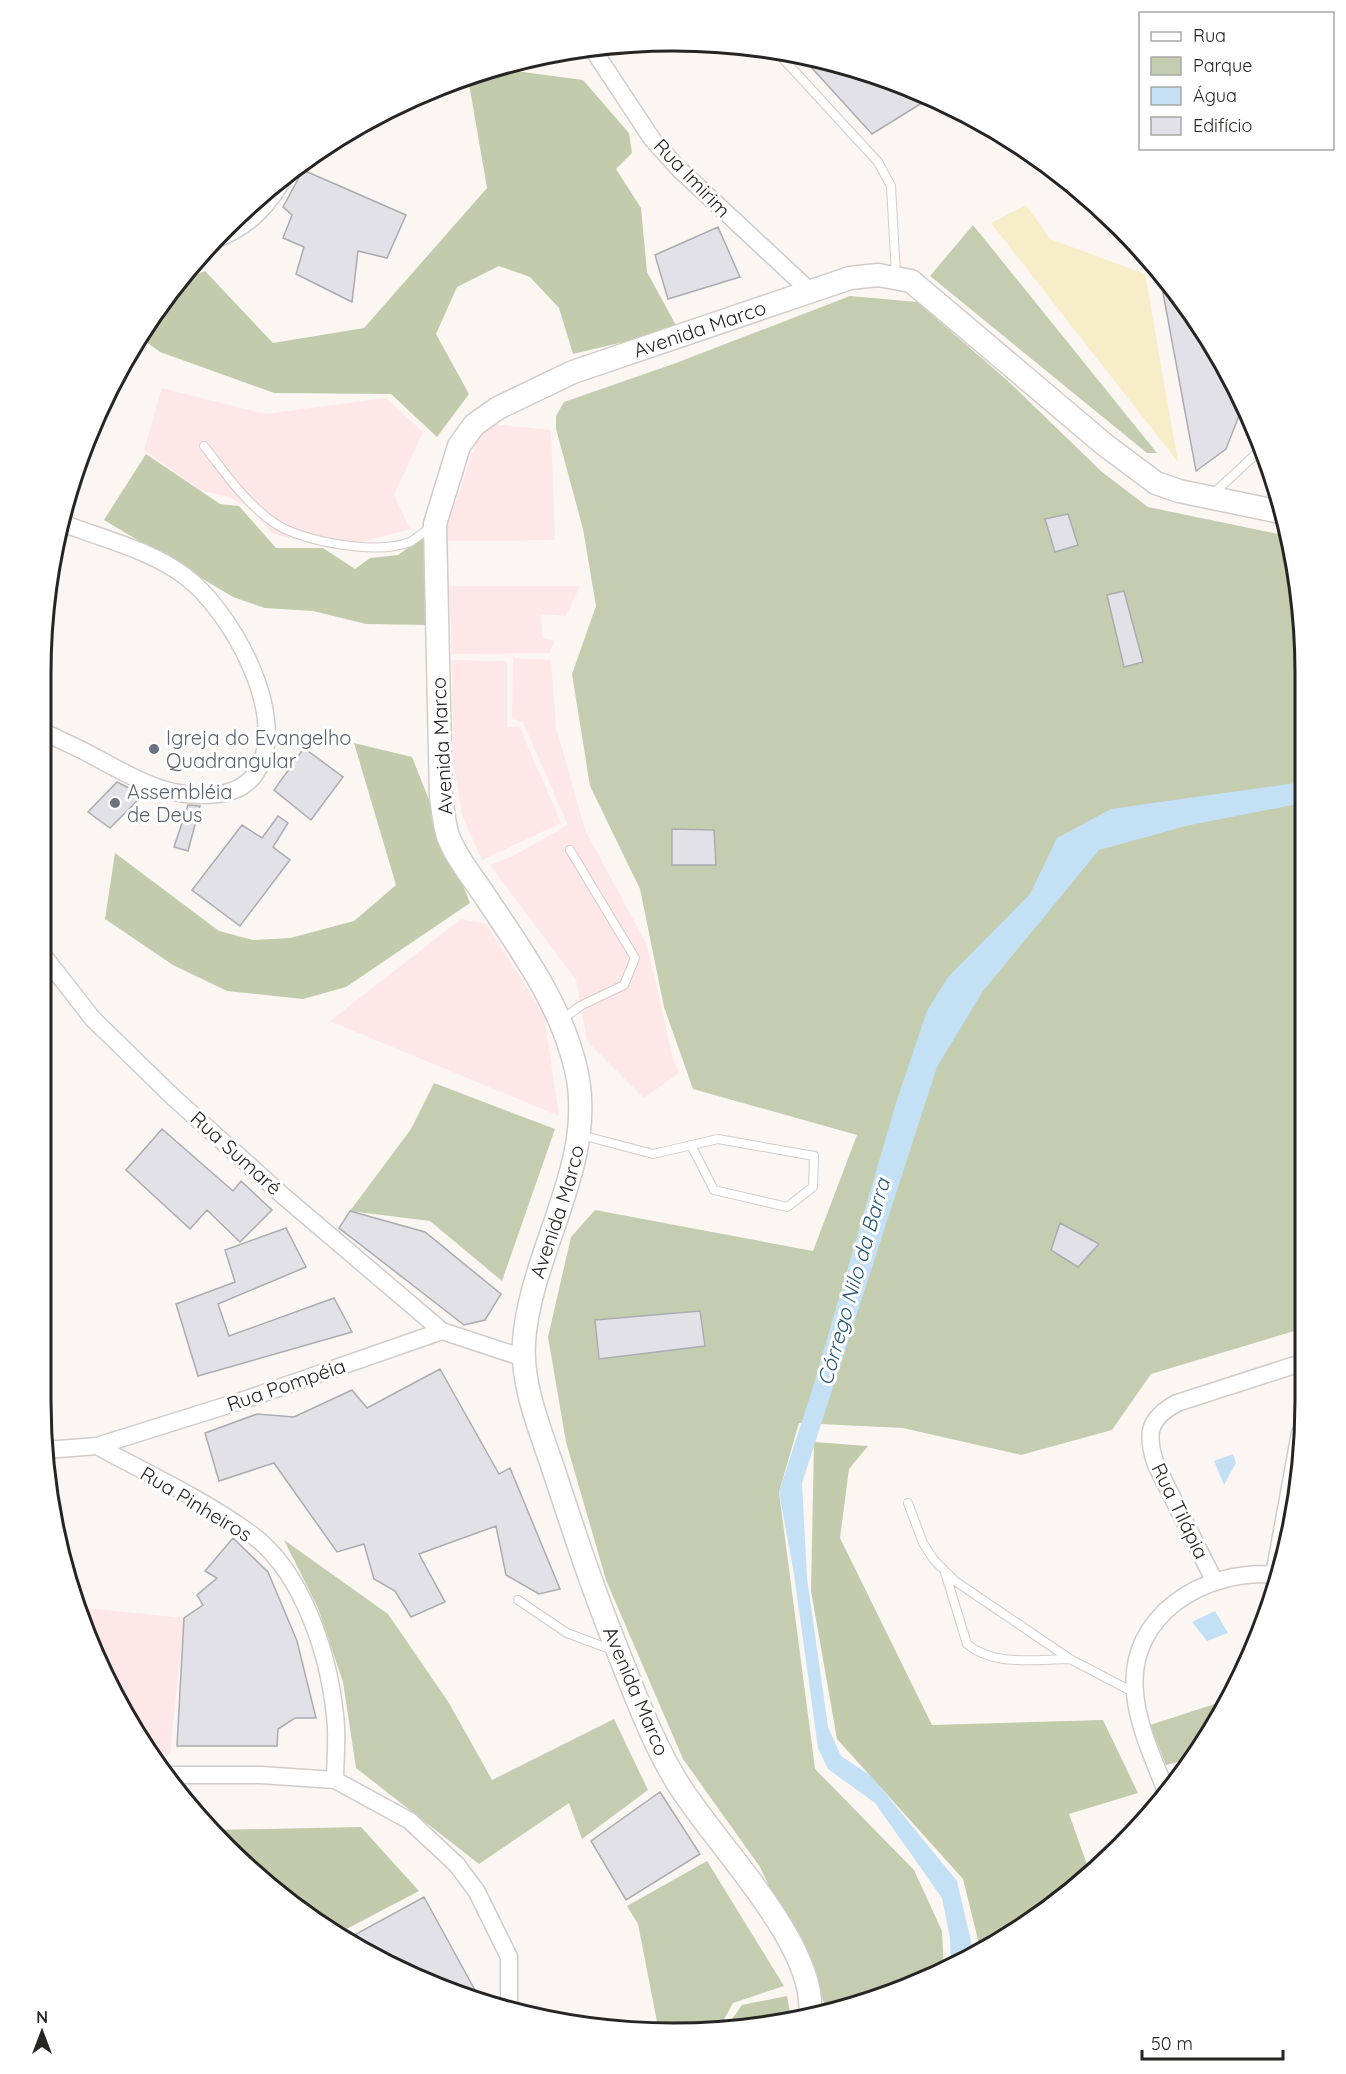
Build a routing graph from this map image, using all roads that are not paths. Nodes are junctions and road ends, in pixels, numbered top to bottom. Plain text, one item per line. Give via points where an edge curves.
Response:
1 (597, 56) edge
2 (786, 62) edge
3 (276, 195) edge
4 (241, 225) edge
5 (896, 277) junction
6 (811, 291) junction
7 (204, 446) dead end
8 (1255, 454) edge
9 (1208, 498) junction
10 (1274, 511) edge
11 (435, 524) junction
12 (69, 526) edge
13 (51, 736) edge
14 (570, 850) dead end
15 (51, 965) edge
16 (561, 1020) junction
17 (578, 1135) junction
18 (691, 1145) junction
19 (442, 1331) junction
20 (524, 1358) junction
21 (1295, 1365) edge
22 (97, 1446) junction
23 (53, 1449) edge
24 (908, 1503) dead end
25 (945, 1571) junction
26 (1270, 1575) edge
27 (1214, 1580) junction
28 (518, 1600) dead end
29 (618, 1652) junction
30 (1070, 1659) junction
31 (1135, 1693) junction
32 (176, 1775) edge
33 (335, 1780) junction
34 (1163, 1784) edge
35 (509, 2001) edge
36 (811, 2007) edge

1 - 6 street, Rua Imirim via 652,138 679,169
2 - 5 lane via 878,162 891,186
3 - 4 street
5 - 6 main road, Avenida Marco via 850,278
5 - 9 main road, Avenida Marco via 911,281 1134,468 1156,483
6 - 11 main road, Avenida Marco via 573,372 498,408 474,425 459,446
7 - 11 lane via 244,497 277,525 320,540 361,548 392,546 410,542
8 - 9 lane
9 - 10 main road, Avenida Marco
11 - 16 main road, Avenida Marco via 441,797 448,837 553,1001
12 - 13 street via 151,556 186,577 214,605 257,679 268,733 266,756 252,780 219,794 159,789
14 - 16 lane via 635,958 624,985 580,1006
15 - 19 street, Rua Sumaré via 93,1019 173,1097
16 - 17 main road, Avenida Marco via 576,1071
17 - 18 lane via 653,1154
17 - 20 main road, Avenida Marco via 565,1192 527,1313
18 - 18 lane via 718,1139 814,1156 813,1187 787,1207 714,1190
19 - 20 street
19 - 22 street, Rua Pompéia via 247,1400
20 - 29 main road, Avenida Marco via 528,1387 545,1443
21 - 27 street, Rua Tilápia via 1176,1403 1160,1412 1153,1423 1150,1447 1156,1465
22 - 23 street, Rua Pompéia
22 - 33 street, Rua Pinheiros via 253,1535 284,1572 316,1629 324,1652 336,1717
24 - 25 lane via 923,1544
25 - 30 lane
25 - 30 lane via 967,1644 993,1658
26 - 27 street
27 - 31 street via 1176,1600 1148,1631 1136,1656
28 - 29 lane via 567,1633
29 - 36 main road, Avenida Marco via 678,1784 758,1891 803,1968
30 - 31 lane
31 - 34 street
32 - 33 street
33 - 35 street via 410,1821 457,1865 477,1892 509,1957

